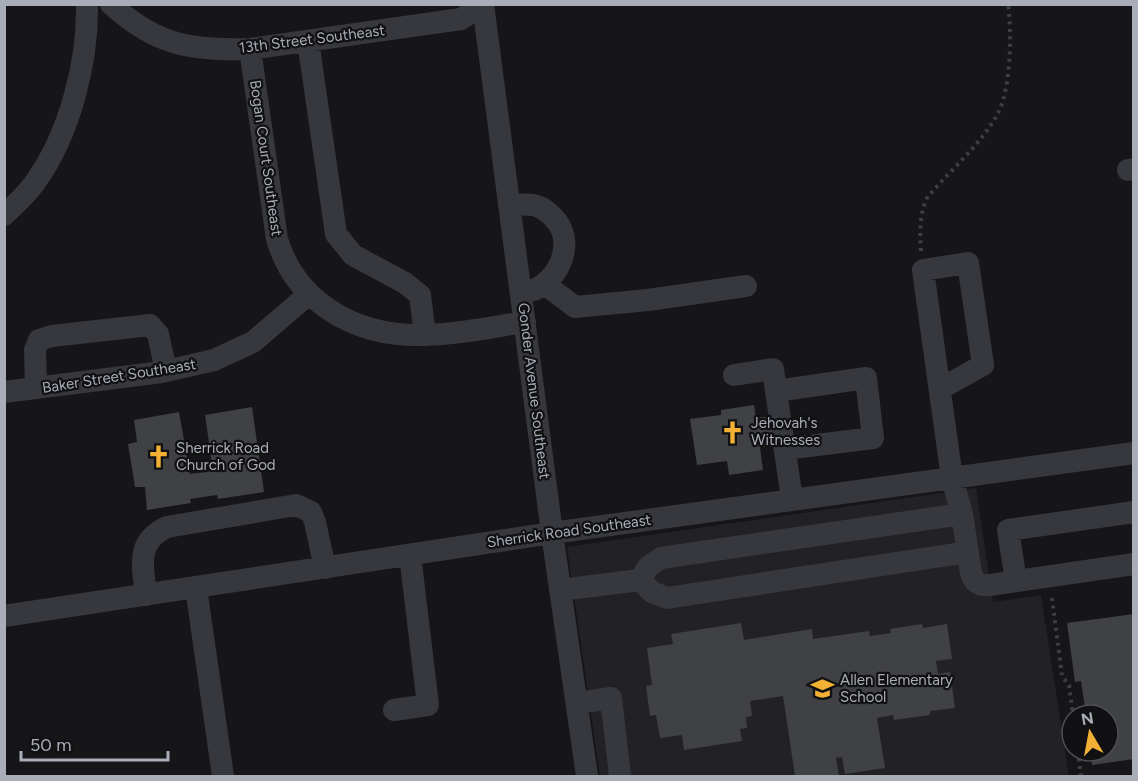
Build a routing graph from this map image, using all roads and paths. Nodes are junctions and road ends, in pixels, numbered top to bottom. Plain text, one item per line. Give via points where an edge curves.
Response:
1 (87, 4) edge
2 (111, 4) edge
3 (1008, 4) edge
4 (483, 5) edge
5 (308, 41) junction
6 (250, 49) junction
7 (509, 205) junction
8 (4, 215) edge
9 (923, 270) junction
10 (546, 285) junction
11 (746, 286) dead end
12 (309, 294) junction
13 (521, 295) junction
14 (525, 322) junction
15 (425, 335) junction
16 (166, 371) junction
17 (734, 375) dead end
18 (36, 388) junction
19 (940, 389) junction
20 (776, 391) junction
21 (4, 392) edge
22 (785, 449) junction
23 (1134, 453) edge
24 (952, 478) junction
25 (792, 499) junction
26 (1134, 512) edge
27 (962, 514) junction
28 (552, 533) junction
29 (968, 552) junction
30 (410, 555) junction
31 (1134, 564) edge
32 (325, 568) junction
33 (640, 580) junction
34 (1016, 581) junction
35 (196, 588) junction
36 (561, 590) junction
37 (146, 595) junction
38 (1052, 598) dead end
39 (4, 616) edge
40 (578, 702) junction
41 (1071, 703) edge
42 (394, 710) dead end
43 (223, 777) edge
44 (587, 777) edge
45 (620, 777) edge

1 - 8 street via 87,34 77,86 53,153 36,182
2 - 6 street, 13th Street Southeast via 125,18 163,40 192,48
3 - 9 path via 1007,84 1003,100 984,134 927,198 920,229
4 - 5 street, 13th Street Southeast via 461,19
4 - 7 street, Gonder Avenue Southeast
5 - 6 street, 13th Street Southeast
5 - 15 street via 336,234 353,255 420,295
6 - 12 street, Bogan Court Southeast via 277,239 292,274
7 - 10 street via 534,205 549,212 562,225 566,248
7 - 13 street, Gonder Avenue Southeast
9 - 19 street
9 - 19 street via 968,263 983,365
10 - 11 street via 575,307
10 - 13 street
12 - 15 street via 332,312 372,330 403,336
12 - 16 street, Baker Street Southeast via 264,333 236,351
13 - 14 street, Gonder Avenue Southeast
14 - 15 street
14 - 28 street, Gonder Avenue Southeast
16 - 18 street, Baker Street Southeast
16 - 18 street via 158,334 150,324 52,336 39,340 34,350
17 - 20 street via 773,369
18 - 21 street, Baker Street Southeast
19 - 24 street
20 - 22 street
20 - 22 street via 866,378 873,438
22 - 25 street
23 - 24 street, Sherrick Road Southeast
24 - 25 street, Sherrick Road Southeast
24 - 27 street
25 - 28 street, Sherrick Road Southeast
26 - 34 street via 1008,530
27 - 29 street
27 - 33 street via 661,558 648,567
28 - 30 street, Sherrick Road Southeast
28 - 36 street, Gonder Avenue Southeast
29 - 33 street via 667,598 652,592
29 - 34 street via 977,583
30 - 32 street, Sherrick Road Southeast
30 - 42 street via 429,705
31 - 34 street
32 - 35 street, Sherrick Road Southeast
32 - 37 street via 311,512 296,505 166,527 157,532 147,542 142,556
33 - 36 street
35 - 37 street, Sherrick Road Southeast
35 - 43 street
36 - 40 street, Gonder Avenue Southeast
37 - 39 street, Sherrick Road Southeast
38 - 41 path via 1062,676 1069,685
40 - 44 street, Gonder Avenue Southeast
40 - 45 street via 611,698

